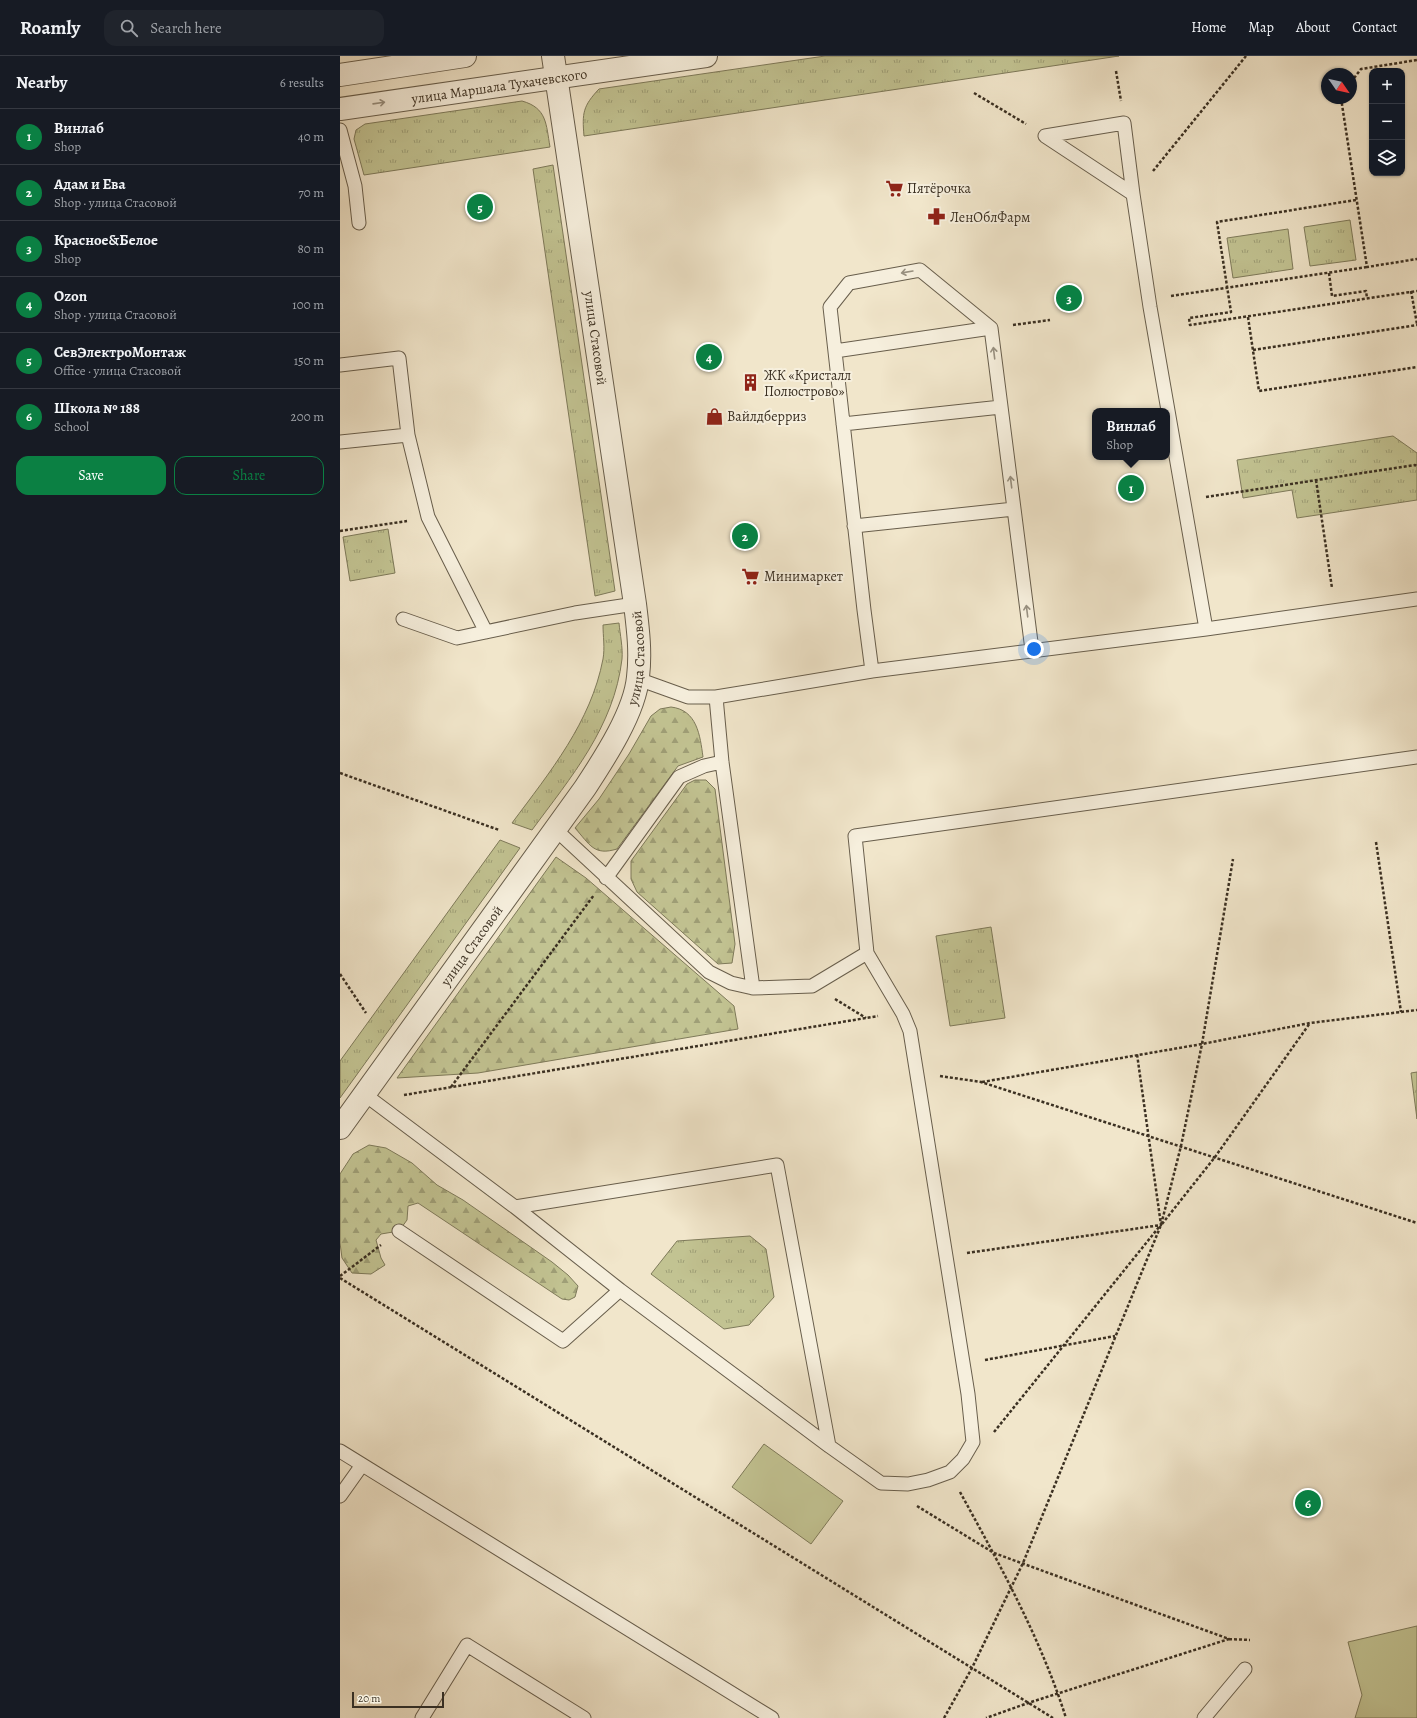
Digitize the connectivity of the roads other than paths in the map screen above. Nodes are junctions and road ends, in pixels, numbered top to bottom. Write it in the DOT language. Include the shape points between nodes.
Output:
graph roads {
  1 [pos="465,56"];
  2 [pos="554,56"];
  3 [pos="706,56"];
  4 [pos="340,75"];
  5 [pos="557,78"];
  6 [pos="340,109"];
  7 [pos="340,130"];
  8 [pos="1133,194"];
  9 [pos="359,223"];
  10 [pos="991,328"];
  11 [pos="835,351"];
  12 [pos="340,365"];
  13 [pos="1001,407"];
  14 [pos="1168,408"];
  15 [pos="1170,421"];
  16 [pos="843,424"];
  17 [pos="408,434"];
  18 [pos="340,442"];
  19 [pos="1014,509"];
  20 [pos="854,526"];
  21 [pos="1417,600"];
  22 [pos="635,604"];
  23 [pos="403,619"];
  24 [pos="1206,629"];
  25 [pos="486,632"];
  26 [pos="1032,650"];
  27 [pos="872,671"];
  28 [pos="638,679"];
  29 [pos="716,697"];
  30 [pos="1417,757"];
  31 [pos="722,762"];
  32 [pos="555,829"];
  33 [pos="606,878"];
  34 [pos="867,953"];
  35 [pos="753,988"];
  36 [pos="364,1094"];
  37 [pos="340,1128"];
  38 [pos="515,1207"];
  39 [pos="399,1231"];
  40 [pos="620,1290"];
  41 [pos="829,1446"];
  42 [pos="340,1451"];
  43 [pos="362,1465"];
  44 [pos="340,1496"];
  45 [pos="1245,1669"];
  46 [pos="753,1713"];
  47 [pos="422,1718"];
  48 [pos="584,1718"];
  49 [pos="772,1718"];
  50 [pos="1204,1718"];
  1 -- 4 [label="street"];
  2 -- 5 [label="street, улица Стасовой"];
  3 -- 5 [label="street, улица Маршала Тухачевского"];
  6 -- 5 [label="street, улица Маршала Тухачевского, one-way"];
  5 -- 22 [label="street, улица Стасовой"];
  7 -- 9 [label="lane" via="355,186"];
  8 -- 8 [label="lane" via="1045,136 1124,122"];
  8 -- 14 [label="lane"];
  10 -- 11 [label="lane"];
  10 -- 11 [label="lane, one-way" via="920,270 849,282 830,307"];
  13 -- 10 [label="lane, one-way"];
  11 -- 16 [label="lane"];
  12 -- 17 [label="lane" via="399,358"];
  13 -- 16 [label="lane"];
  19 -- 13 [label="lane, one-way"];
  15 -- 24 [label="lane"];
  16 -- 20 [label="lane"];
  17 -- 18 [label="lane"];
  17 -- 25 [label="lane" via="428,517"];
  19 -- 20 [label="lane"];
  26 -- 19 [label="lane, one-way"];
  20 -- 27 [label="lane"];
  21 -- 24 [label="lane"];
  22 -- 25 [label="lane" via="575,613"];
  22 -- 28 [label="street, улица Стасовой" via="640,642"];
  23 -- 25 [label="lane" via="457,638"];
  24 -- 26 [label="lane"];
  26 -- 27 [label="lane"];
  27 -- 29 [label="lane"];
  28 -- 29 [label="lane" via="688,697"];
  28 -- 32 [label="street, улица Стасовой" via="629,708 611,747"];
  29 -- 31 [label="lane"];
  30 -- 34 [label="lane" via="855,836"];
  31 -- 33 [label="lane" via="704,766 679,777"];
  31 -- 35 [label="lane"];
  32 -- 33 [label="lane"];
  32 -- 36 [label="street, улица Стасовой"];
  33 -- 35 [label="lane" via="709,972 731,983"];
  34 -- 35 [label="lane" via="812,986"];
  34 -- 41 [label="lane" via="903,1014 910,1031 973,1442 950,1472 908,1484 882,1483"];
  36 -- 37 [label="street, улица Стасовой"];
  36 -- 38 [label="lane"];
  38 -- 40 [label="lane"];
  38 -- 41 [label="lane" via="777,1165"];
  39 -- 40 [label="lane" via="563,1341"];
  40 -- 41 [label="lane"];
  42 -- 43 [label="lane"];
  43 -- 44 [label="lane"];
  43 -- 46 [label="lane"];
  45 -- 50 [label="lane"];
  46 -- 49 [label="lane"];
  47 -- 48 [label="lane" via="467,1645"];
}
